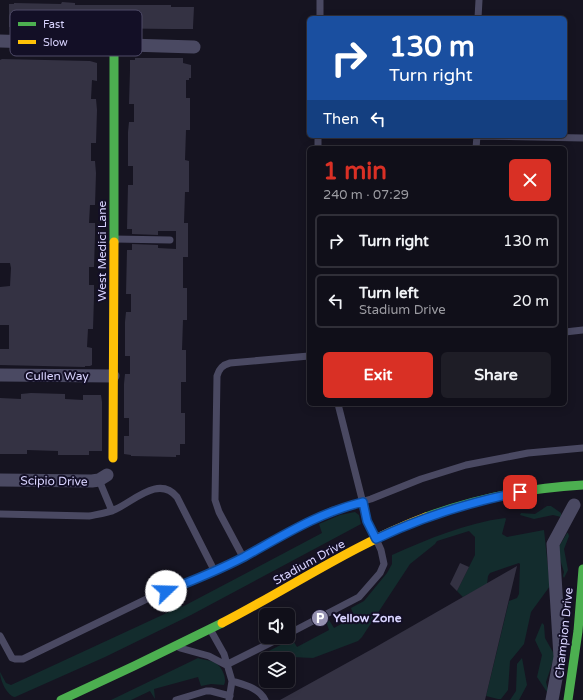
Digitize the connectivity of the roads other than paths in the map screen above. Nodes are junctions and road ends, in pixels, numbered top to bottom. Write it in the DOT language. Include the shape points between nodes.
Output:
graph roads {
  1 [pos="320,0"];
  2 [pos="479,0"];
  3 [pos="320,16"];
  4 [pos="478,16"];
  5 [pos="0,41"];
  6 [pos="10,41"];
  7 [pos="142,46"];
  8 [pos="194,47"];
  9 [pos="114,56"];
  10 [pos="567,138"];
  11 [pos="583,138"];
  12 [pos="114,239"];
  13 [pos="170,240"];
  14 [pos="583,330"];
  15 [pos="567,332"];
  16 [pos="307,356"];
  17 [pos="0,376"];
  18 [pos="113,376"];
  19 [pos="339,406"];
  20 [pos="583,448"];
  21 [pos="113,458"];
  22 [pos="103,478"];
  23 [pos="0,480"];
  24 [pos="583,485"];
  25 [pos="363,502"];
  26 [pos="574,505"];
  27 [pos="112,511"];
  28 [pos="0,514"];
  29 [pos="376,539"];
  30 [pos="243,557"];
  31 [pos="583,570"];
  32 [pos="215,572"];
  33 [pos="210,629"];
  34 [pos="295,630"];
  35 [pos="0,636"];
  36 [pos="268,644"];
  37 [pos="174,646"];
  38 [pos="226,665"];
  39 [pos="232,681"];
  40 [pos="229,698"];
  41 [pos="61,700"];
  42 [pos="176,700"];
  43 [pos="265,700"];
  44 [pos="552,700"];
  45 [pos="568,700"];
  1 -- 3 [label="lane"];
  2 -- 4 [label="lane"];
  5 -- 6 [label="street"];
  7 -- 8 [label="street"];
  9 -- 12 [label="street, West Medici Lane"];
  10 -- 11 [label="lane"];
  12 -- 13 [label="lane"];
  12 -- 18 [label="street, West Medici Lane"];
  14 -- 15 [label="lane"];
  16 -- 30 [label="lane" via="230,363 218,371 215,500"];
  17 -- 18 [label="street, Cullen Way"];
  18 -- 21 [label="street, West Medici Lane"];
  19 -- 25 [label="lane"];
  20 -- 25 [label="lane" via="528,452 466,466"];
  22 -- 23 [label="street, Scipio Drive" via="85,481"];
  22 -- 27 [label="lane"];
  24 -- 29 [label="street, Stadium Drive" via="531,490 468,504 427,517"];
  25 -- 29 [label="lane" via="367,521"];
  25 -- 30 [label="lane" via="323,514"];
  26 -- 44 [label="street" via="553,544 560,657"];
  27 -- 28 [label="lane" via="89,516"];
  27 -- 32 [label="lane" via="150,490 171,491 177,497"];
  29 -- 33 [label="street, Stadium Drive"];
  29 -- 34 [label="lane" via="384,557 384,564 380,573 363,593"];
  30 -- 32 [label="lane"];
  31 -- 45 [label="street, Champion Drive" via="578,631"];
  32 -- 35 [label="lane" via="155,595 23,659 12,658"];
  33 -- 37 [label="street, Stadium Drive"];
  33 -- 38 [label="lane" via="221,648"];
  36 -- 38 [label="lane"];
  37 -- 38 [label="lane" via="209,656"];
  37 -- 41 [label="street, Stadium Drive"];
  38 -- 39 [label="lane"];
  39 -- 40 [label="lane"];
  39 -- 43 [label="lane" via="257,690"];
  40 -- 42 [label="lane" via="206,691"];
}
